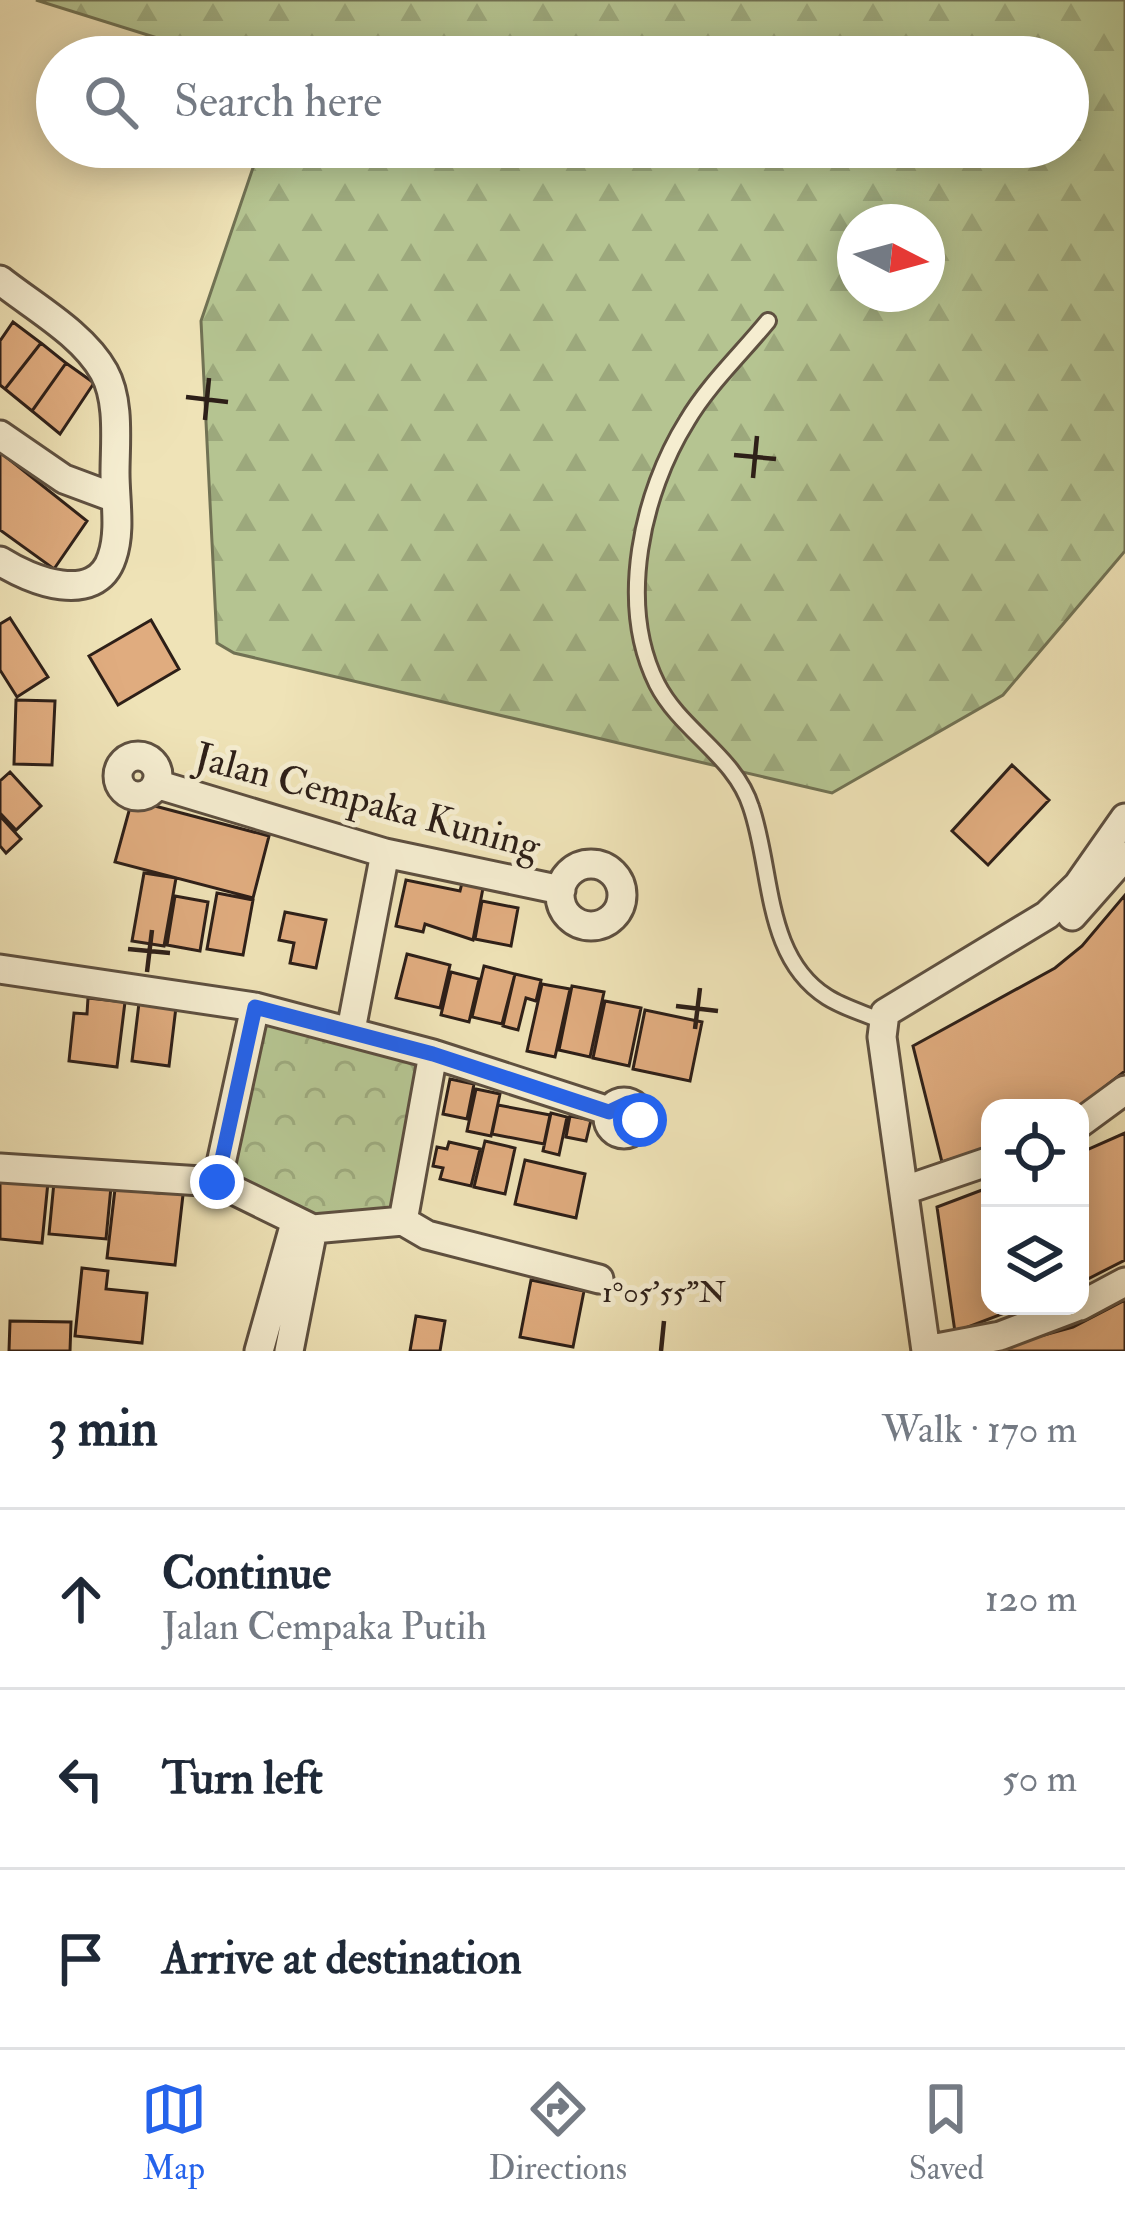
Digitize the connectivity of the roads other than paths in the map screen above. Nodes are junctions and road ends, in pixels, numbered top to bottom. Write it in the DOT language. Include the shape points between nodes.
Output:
graph roads {
  1 [pos="0,280"];
  2 [pos="768,321"];
  3 [pos="0,435"];
  4 [pos="116,498"];
  5 [pos="0,561"];
  6 [pos="156,784"];
  7 [pos="1125,818"];
  8 [pos="385,854"];
  9 [pos="1125,856"];
  10 [pos="560,890"];
  11 [pos="0,968"];
  12 [pos="255,1007"];
  13 [pos="351,1030"];
  14 [pos="888,1034"];
  15 [pos="433,1054"];
  16 [pos="1125,1090"];
  17 [pos="609,1112"];
  18 [pos="1089,1116"];
  19 [pos="981,1164"];
  20 [pos="0,1168"];
  21 [pos="217,1182"];
  22 [pos="905,1190"];
  23 [pos="403,1221"];
  24 [pos="304,1226"];
  25 [pos="599,1279"];
  26 [pos="1125,1282"];
  27 [pos="1089,1301"];
  28 [pos="1056,1315"];
  29 [pos="926,1350"];
  30 [pos="259,1351"];
  31 [pos="290,1351"];
  1 -- 4 [label="street" via="102,368 112,387"];
  2 -- 14 [label="lane" via="686,421 641,529 639,625 656,682 675,712 740,781 792,966"];
  3 -- 4 [label="street" via="64,479"];
  4 -- 5 [label="street" via="114,552 102,575 56,585"];
  6 -- 8 [label="street, Jalan Cempaka Kuning"];
  7 -- 14 [label="street" via="1047,915 891,1005"];
  8 -- 10 [label="street, Jalan Cempaka Kuning"];
  8 -- 13 [label="street"];
  9 -- 14 [label="street" via="1059,929"];
  11 -- 12 [label="street"];
  12 -- 13 [label="street"];
  12 -- 21 [label="street"];
  13 -- 15 [label="street"];
  14 -- 22 [label="street"];
  15 -- 17 [label="street"];
  15 -- 23 [label="street"];
  16 -- 18 [label="street"];
  19 -- 22 [label="street"];
  20 -- 21 [label="street"];
  21 -- 24 [label="street"];
  22 -- 29 [label="street"];
  23 -- 24 [label="street"];
  23 -- 25 [label="street" via="428,1235"];
  24 -- 30 [label="street"];
  24 -- 31 [label="street"];
  26 -- 27 [label="street"];
  28 -- 29 [label="street"];
}
